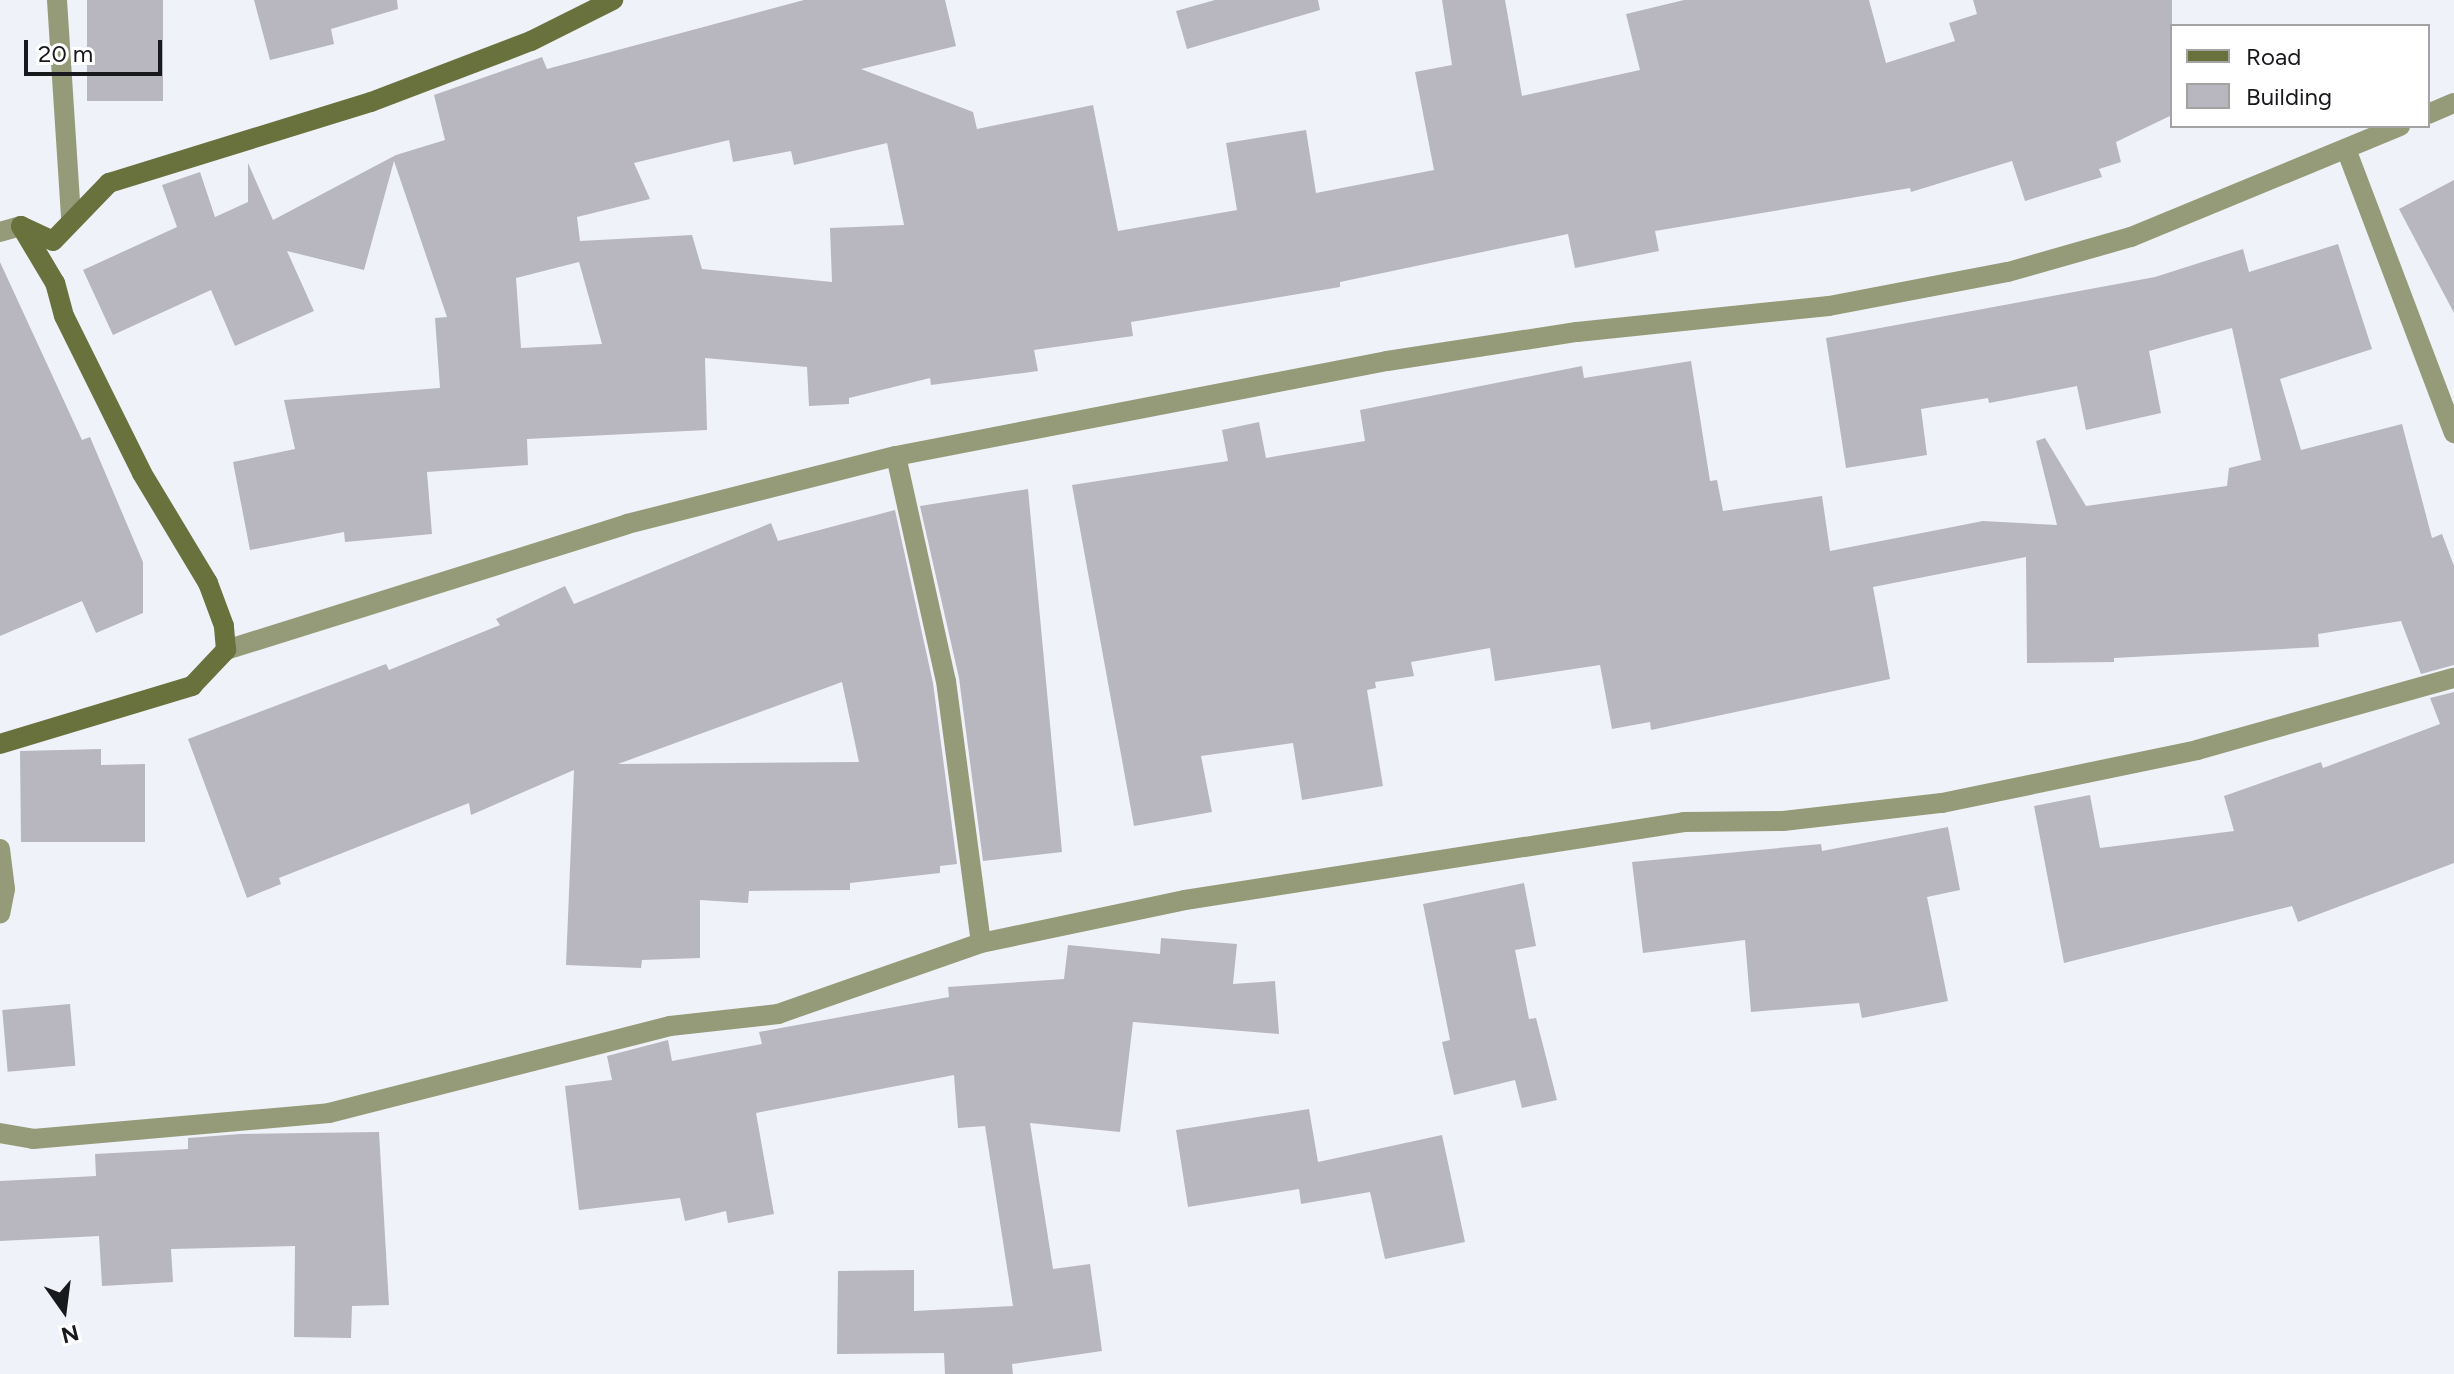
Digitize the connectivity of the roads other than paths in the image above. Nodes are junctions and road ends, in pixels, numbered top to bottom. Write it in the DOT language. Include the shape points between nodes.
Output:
graph roads {
  1 [pos="57,0"];
  2 [pos="613,0"];
  3 [pos="2454,103"];
  4 [pos="2430,113"];
  5 [pos="2395,128"];
  6 [pos="2346,149"];
  7 [pos="71,219"];
  8 [pos="21,226"];
  9 [pos="0,232"];
  10 [pos="2454,433"];
  11 [pos="896,456"];
  12 [pos="226,650"];
  13 [pos="2454,678"];
  14 [pos="0,744"];
  15 [pos="0,849"];
  16 [pos="0,914"];
  17 [pos="981,943"];
  18 [pos="0,1133"];
  1 -- 7 [label="street"];
  2 -- 7 [label="street" via="531,41 371,102 109,183"];
  3 -- 4 [label="street"];
  5 -- 6 [label="street"];
  6 -- 10 [label="street"];
  6 -- 11 [label="street" via="2131,237 2008,272 1829,306 1577,332 1387,361"];
  7 -- 8 [label="street" via="53,241"];
  8 -- 9 [label="street"];
  8 -- 12 [label="street" via="55,283 64,316 142,473 208,583 224,626"];
  11 -- 12 [label="street" via="627,524"];
  11 -- 17 [label="street" via="946,681"];
  12 -- 14 [label="street" via="192,686"];
  13 -- 17 [label="street" via="2197,750 1942,803 1783,821 1684,822 1185,900"];
  15 -- 16 [label="street" via="5,889"];
  17 -- 18 [label="street" via="778,1014 670,1026 329,1113 33,1139"];
}
